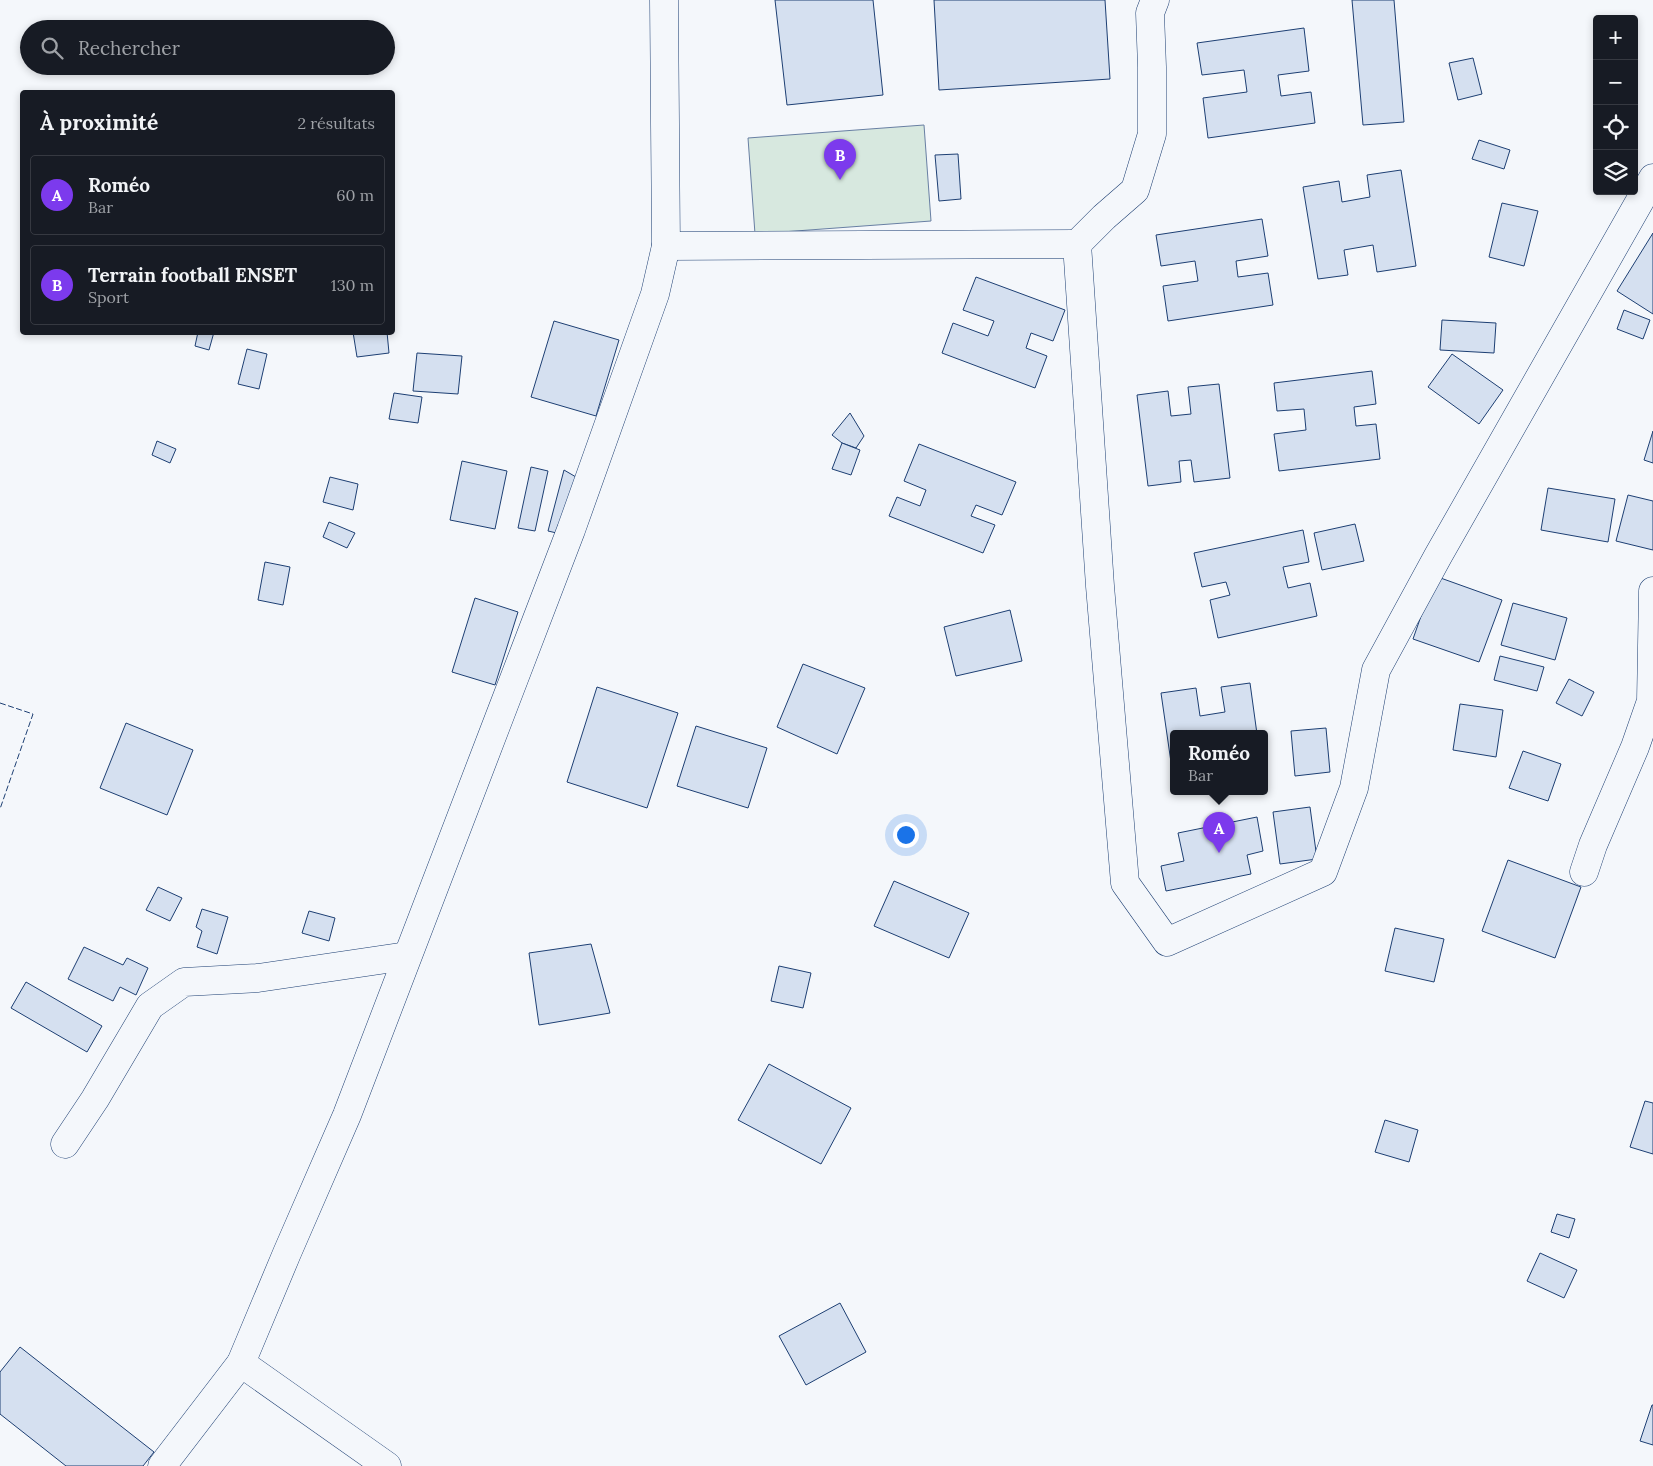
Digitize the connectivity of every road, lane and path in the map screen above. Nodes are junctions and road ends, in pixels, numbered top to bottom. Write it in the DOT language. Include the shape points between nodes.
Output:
graph roads {
  1 [pos="664,0"];
  2 [pos="1155,0"];
  3 [pos="1653,178"];
  4 [pos="1077,244"];
  5 [pos="666,246"];
  6 [pos="1653,591"];
  7 [pos="1584,872"];
  8 [pos="407,956"];
  9 [pos="65,1144"];
  10 [pos="241,1363"];
  11 [pos="162,1466"];
  12 [pos="387,1466"];
  1 -- 5 [label="street"];
  2 -- 4 [label="street" via="1150,13 1152,134 1135,190"];
  3 -- 4 [label="street" via="1376,670 1354,788 1323,872 1167,942 1125,883 1100,586"];
  4 -- 5 [label="street"];
  5 -- 8 [label="street" via="655,294 571,530"];
  6 -- 7 [label="street" via="1652,701"];
  8 -- 9 [label="street" via="258,978 184,982 150,1006"];
  8 -- 10 [label="street" via="347,1115"];
  10 -- 11 [label="street"];
  10 -- 12 [label="street"];
}
